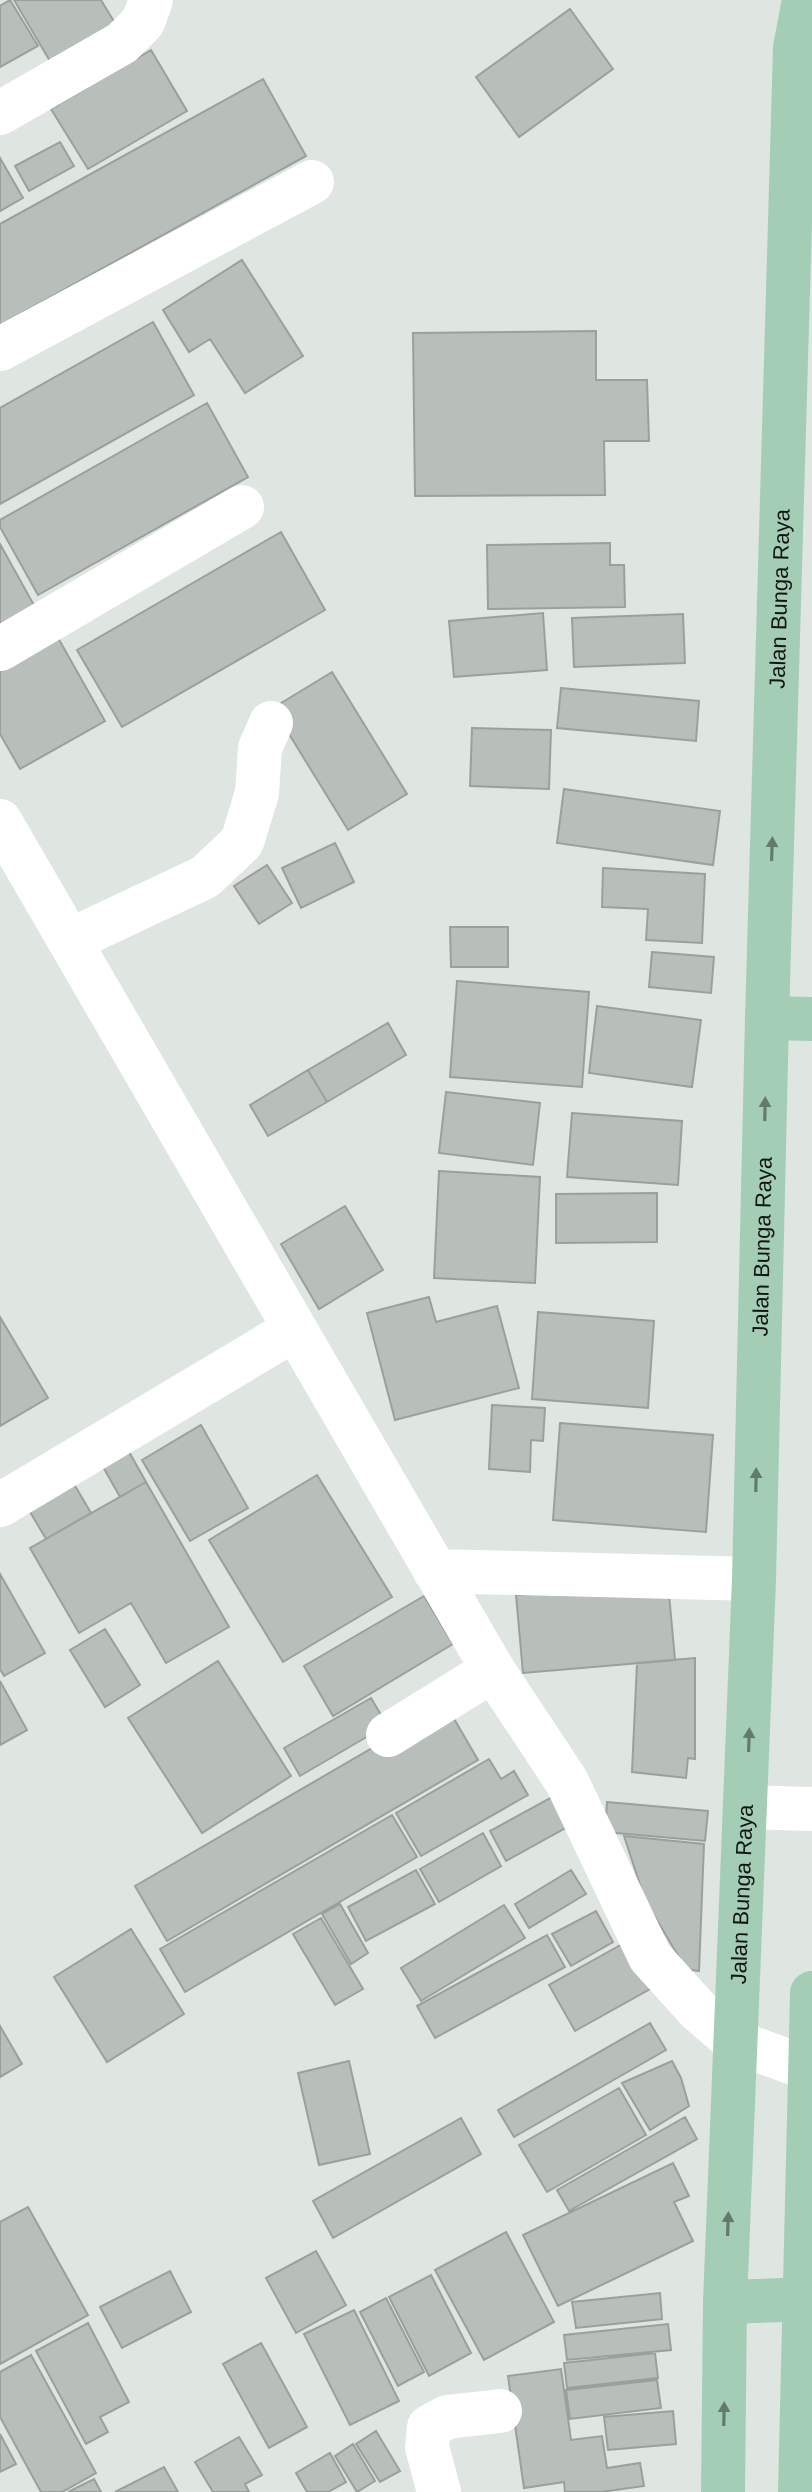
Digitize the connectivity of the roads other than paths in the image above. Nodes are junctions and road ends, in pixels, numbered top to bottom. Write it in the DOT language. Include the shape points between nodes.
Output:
graph roads {
  1 [pos="151,0"];
  2 [pos="804,0"];
  3 [pos="0,113"];
  4 [pos="312,182"];
  5 [pos="0,349"];
  6 [pos="242,507"];
  7 [pos="0,649"];
  8 [pos="271,723"];
  9 [pos="0,821"];
  10 [pos="13,868"];
  11 [pos="71,940"];
  12 [pos="767,1018"];
  13 [pos="812,1019"];
  14 [pos="295,1329"];
  15 [pos="0,1505"];
  16 [pos="435,1571"];
  17 [pos="754,1579"];
  18 [pos="493,1670"];
  19 [pos="388,1735"];
  20 [pos="746,1807"];
  21 [pos="812,1809"];
  22 [pos="812,1993"];
  23 [pos="735,2042"];
  24 [pos="810,2069"];
  25 [pos="808,2299"];
  26 [pos="725,2302"];
  27 [pos="500,2411"];
  28 [pos="439,2492"];
  29 [pos="723,2492"];
  30 [pos="800,2492"];
  1 -- 3 [label="street" via="143,22 122,43"];
  12 -- 2 [label="main road, Jalan Bunga Raya, one-way" via="795,48"];
  4 -- 5 [label="street"];
  6 -- 7 [label="street"];
  8 -- 11 [label="street" via="260,748 257,793 242,842 205,877"];
  9 -- 10 [label="street"];
  10 -- 11 [label="street"];
  11 -- 14 [label="street"];
  12 -- 13 [label="main road"];
  17 -- 12 [label="main road, Jalan Bunga Raya, one-way"];
  14 -- 15 [label="street"];
  14 -- 16 [label="street"];
  16 -- 17 [label="street"];
  16 -- 18 [label="street"];
  20 -- 17 [label="main road, Jalan Bunga Raya, one-way"];
  18 -- 19 [label="street"];
  18 -- 23 [label="street" via="567,1782 650,1957"];
  20 -- 21 [label="street"];
  20 -- 23 [label="main road, Jalan Bunga Raya"];
  22 -- 24 [label="main road"];
  23 -- 24 [label="street"];
  26 -- 23 [label="main road, Jalan Bunga Raya, one-way"];
  24 -- 25 [label="main road"];
  25 -- 26 [label="main road"];
  25 -- 30 [label="main road"];
  29 -- 26 [label="main road, Jalan Bunga Raya, one-way"];
  27 -- 28 [label="street" via="447,2417 429,2427 427,2447"];
}
